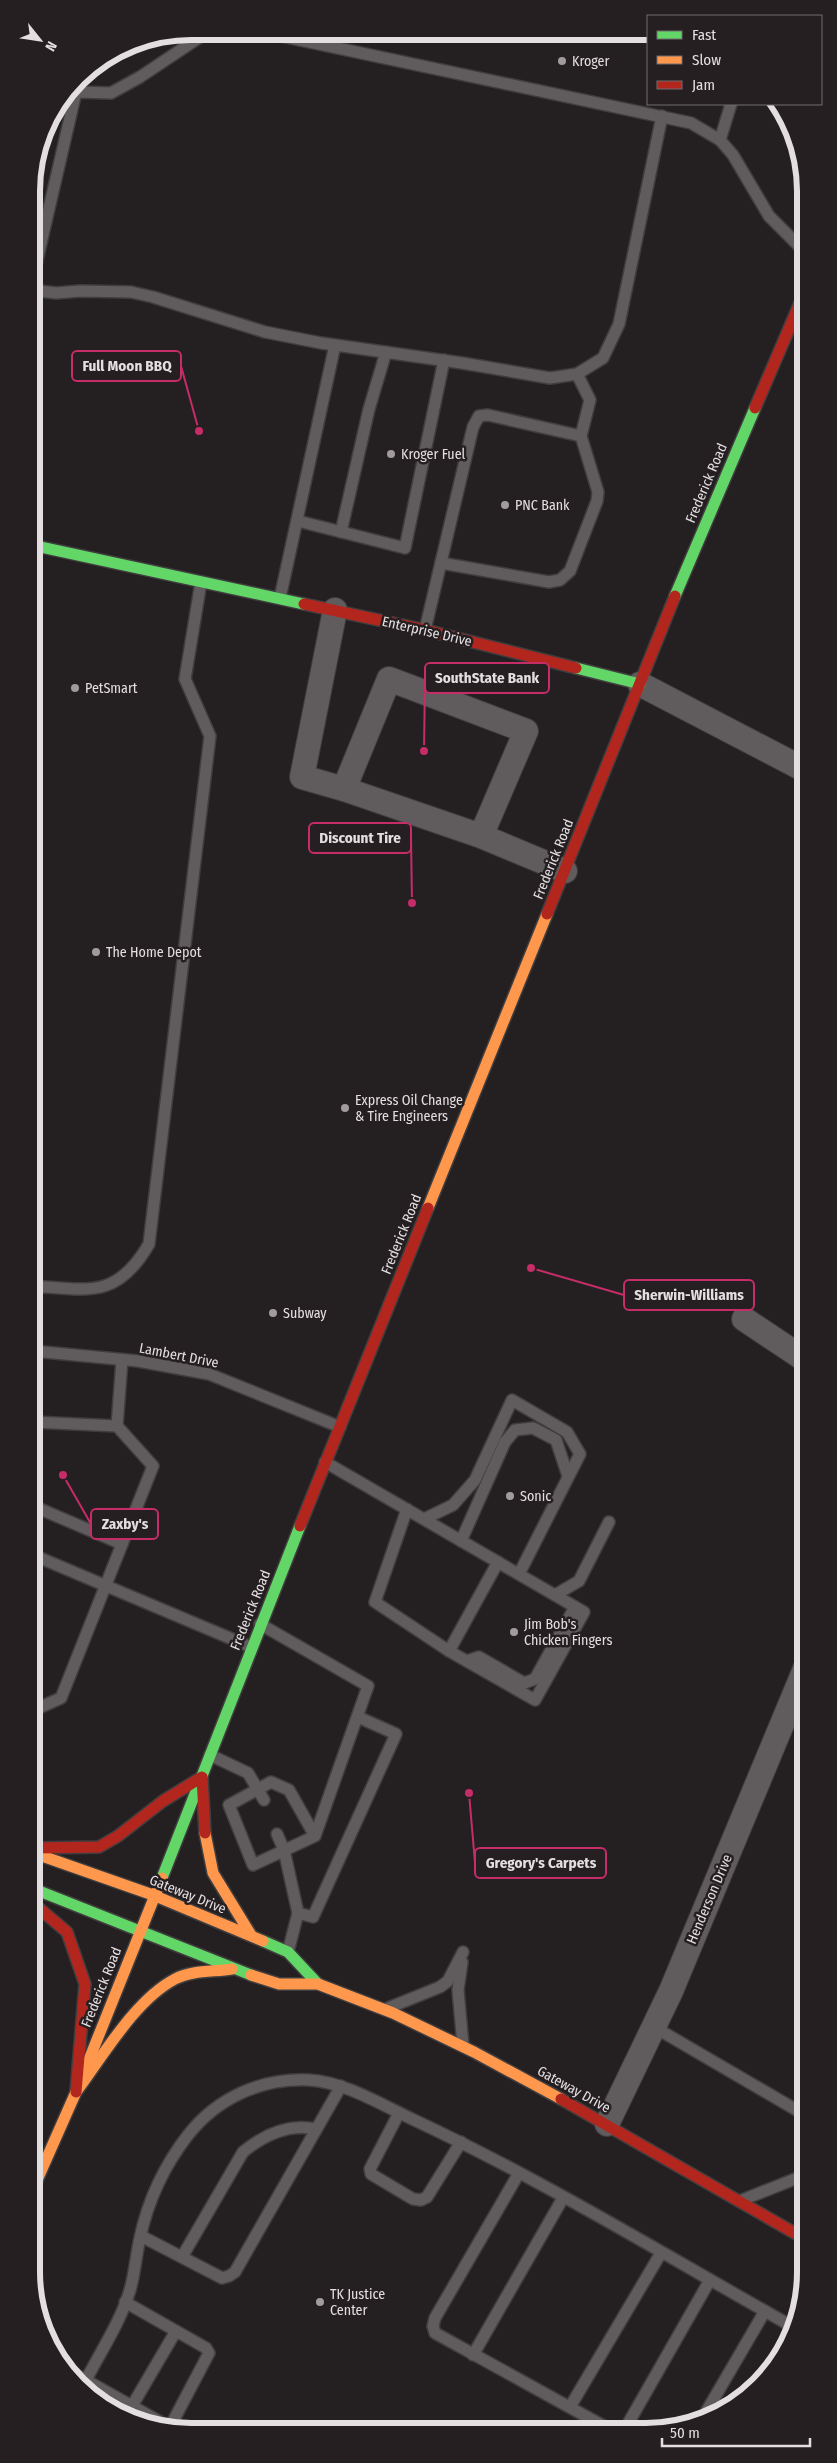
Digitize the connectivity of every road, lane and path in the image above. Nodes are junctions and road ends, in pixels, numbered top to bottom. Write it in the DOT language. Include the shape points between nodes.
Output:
graph roads {
  1 [pos="196,40"];
  2 [pos="300,40"];
  3 [pos="79,90"];
  4 [pos="73,98"];
  5 [pos="731,105"];
  6 [pos="662,116"];
  7 [pos="720,140"];
  8 [pos="797,244"];
  9 [pos="40,246"];
  10 [pos="40,291"];
  11 [pos="797,310"];
  12 [pos="335,345"];
  13 [pos="386,352"];
  14 [pos="444,360"];
  15 [pos="577,374"];
  16 [pos="581,436"];
  17 [pos="298,521"];
  18 [pos="341,532"];
  19 [pos="40,547"];
  20 [pos="441,563"];
  21 [pos="201,581"];
  22 [pos="280,598"];
  23 [pos="335,610"];
  24 [pos="425,630"];
  25 [pos="640,684"];
  26 [pos="797,766"];
  27 [pos="344,789"];
  28 [pos="480,836"];
  29 [pos="565,871"];
  30 [pos="40,1286"];
  31 [pos="744,1320"];
  32 [pos="40,1352"];
  33 [pos="797,1354"];
  34 [pos="122,1360"];
  35 [pos="40,1422"];
  36 [pos="117,1426"];
  37 [pos="340,1427"];
  38 [pos="326,1462"];
  39 [pos="568,1476"];
  40 [pos="40,1509"];
  41 [pos="407,1509"];
  42 [pos="424,1519"];
  43 [pos="609,1522"];
  44 [pos="461,1541"];
  45 [pos="122,1544"];
  46 [pos="40,1558"];
  47 [pos="498,1562"];
  48 [pos="519,1574"];
  49 [pos="106,1586"];
  50 [pos="555,1595"];
  51 [pos="580,1609"];
  52 [pos="260,1624"];
  53 [pos="251,1647"];
  54 [pos="449,1651"];
  55 [pos="467,1661"];
  56 [pos="797,1688"];
  57 [pos="40,1707"];
  58 [pos="358,1717"];
  59 [pos="210,1755"];
  60 [pos="202,1777"];
  61 [pos="258,1789"];
  62 [pos="264,1800"];
  63 [pos="277,1834"];
  64 [pos="315,1836"];
  65 [pos="40,1848"];
  66 [pos="284,1850"];
  67 [pos="40,1855"];
  68 [pos="40,1892"];
  69 [pos="153,1895"];
  70 [pos="40,1909"];
  71 [pos="298,1913"];
  72 [pos="140,1930"];
  73 [pos="251,1936"];
  74 [pos="288,1952"];
  75 [pos="234,1969"];
  76 [pos="318,1984"];
  77 [pos="384,2010"];
  78 [pos="654,2027"];
  79 [pos="463,2047"];
  80 [pos="341,2086"];
  81 [pos="76,2092"];
  82 [pos="797,2109"];
  83 [pos="399,2113"];
  84 [pos="607,2124"];
  85 [pos="316,2129"];
  86 [pos="461,2142"];
  87 [pos="40,2173"];
  88 [pos="519,2173"];
  89 [pos="797,2178"];
  90 [pos="563,2198"];
  91 [pos="740,2201"];
  92 [pos="797,2234"];
  93 [pos="140,2236"];
  94 [pos="661,2253"];
  95 [pos="182,2257"];
  96 [pos="710,2280"];
  97 [pos="125,2302"];
  98 [pos="765,2311"];
  99 [pos="787,2324"];
  100 [pos="176,2331"];
  101 [pos="473,2354"];
  102 [pos="86,2380"];
  103 [pos="132,2406"];
  104 [pos="570,2407"];
  105 [pos="708,2409"];
  106 [pos="152,2417"];
  107 [pos="174,2422"];
  108 [pos="598,2423"];
  109 [pos="627,2423"];
  1 -- 3 [label="lane" via="111,93"];
  2 -- 6 [label="lane"];
  4 -- 9 [label="lane"];
  5 -- 7 [label="lane"];
  6 -- 7 [label="lane" via="691,123"];
  6 -- 15 [label="lane" via="619,324 603,358"];
  7 -- 8 [label="lane" via="733,155 768,216"];
  10 -- 12 [label="lane" via="132,292 264,332"];
  11 -- 25 [label="main road, Frederick Road"];
  12 -- 13 [label="lane"];
  12 -- 17 [label="lane"];
  13 -- 14 [label="lane"];
  13 -- 18 [label="lane" via="369,409"];
  14 -- 15 [label="lane" via="550,378"];
  14 -- 18 [label="lane" via="405,548"];
  15 -- 16 [label="lane" via="590,400"];
  16 -- 20 [label="lane" via="479,416 473,427"];
  16 -- 20 [label="lane" via="598,492 570,571 560,580 549,582"];
  17 -- 18 [label="lane"];
  17 -- 22 [label="lane"];
  19 -- 21 [label="main road, Enterprise Drive"];
  20 -- 24 [label="lane"];
  21 -- 22 [label="main road, Enterprise Drive"];
  21 -- 30 [label="lane" via="185,679 210,736 149,1244 137,1265 119,1280 93,1290"];
  22 -- 23 [label="main road, Enterprise Drive"];
  23 -- 24 [label="main road, Enterprise Drive"];
  23 -- 27 [label="street" via="302,776"];
  24 -- 25 [label="main road, Enterprise Drive"];
  25 -- 26 [label="street, Enterprise Drive"];
  25 -- 29 [label="main road, Frederick Road"];
  27 -- 28 [label="street"];
  27 -- 28 [label="street" via="389,679 526,731"];
  28 -- 29 [label="street"];
  29 -- 37 [label="main road, Frederick Road"];
  31 -- 33 [label="street"];
  32 -- 34 [label="lane, Lambert Drive"];
  34 -- 36 [label="lane"];
  34 -- 37 [label="lane, Lambert Drive" via="209,1374"];
  35 -- 36 [label="lane"];
  36 -- 45 [label="lane" via="153,1466"];
  37 -- 38 [label="main road, Frederick Road"];
  38 -- 41 [label="lane"];
  38 -- 52 [label="main road, Frederick Road"];
  39 -- 42 [label="lane" via="580,1454 567,1432 512,1400 475,1480 453,1505"];
  39 -- 44 [label="lane" via="556,1440 533,1428 515,1430 505,1442"];
  39 -- 48 [label="lane"];
  40 -- 45 [label="lane"];
  41 -- 42 [label="lane"];
  41 -- 54 [label="lane" via="375,1602"];
  42 -- 44 [label="lane"];
  43 -- 50 [label="lane" via="579,1581"];
  44 -- 47 [label="lane"];
  45 -- 49 [label="lane"];
  46 -- 49 [label="lane"];
  47 -- 48 [label="lane"];
  47 -- 54 [label="lane"];
  48 -- 50 [label="lane"];
  49 -- 53 [label="lane"];
  49 -- 57 [label="lane" via="61,1698"];
  50 -- 51 [label="lane"];
  51 -- 55 [label="lane" via="535,1679 524,1683 479,1657"];
  51 -- 55 [label="lane" via="535,1700"];
  52 -- 53 [label="main road, Frederick Road"];
  52 -- 58 [label="lane" via="368,1686"];
  53 -- 59 [label="main road, Frederick Road"];
  54 -- 55 [label="lane"];
  56 -- 78 [label="street, Henderson Drive"];
  58 -- 64 [label="lane"];
  58 -- 71 [label="lane" via="396,1734 313,1917"];
  59 -- 60 [label="main road, Frederick Road"];
  59 -- 61 [label="lane" via="248,1773"];
  60 -- 65 [label="main road" via="99,1847"];
  60 -- 69 [label="main road, Frederick Road"];
  60 -- 73 [label="main road" via="206,1843 213,1873"];
  61 -- 62 [label="lane"];
  61 -- 64 [label="lane" via="271,1782 289,1790"];
  61 -- 66 [label="lane" via="229,1805 252,1865"];
  63 -- 66 [label="lane"];
  64 -- 66 [label="lane"];
  66 -- 71 [label="lane"];
  67 -- 69 [label="main road, Gateway Drive"];
  68 -- 72 [label="main road, Gateway Drive"];
  69 -- 72 [label="main road, Frederick Road"];
  69 -- 73 [label="main road, Gateway Drive"];
  70 -- 81 [label="main road" via="67,1932 85,1984"];
  71 -- 74 [label="lane"];
  72 -- 75 [label="main road, Gateway Drive"];
  72 -- 81 [label="main road, Frederick Road"];
  73 -- 74 [label="main road, Gateway Drive"];
  74 -- 76 [label="main road, Gateway Drive"];
  75 -- 76 [label="main road, Gateway Drive" via="279,1984"];
  75 -- 81 [label="main road" via="175,1979 163,1988 145,2003"];
  76 -- 77 [label="main road, Gateway Drive"];
  77 -- 79 [label="main road, Gateway Drive"];
  77 -- 79 [label="lane" via="440,1987 448,1981 463,1952 458,1990"];
  78 -- 82 [label="lane"];
  78 -- 84 [label="street, Henderson Drive"];
  79 -- 84 [label="main road, Gateway Drive"];
  80 -- 83 [label="lane"];
  80 -- 85 [label="lane"];
  80 -- 93 [label="lane" via="311,2080 273,2080 238,2092 190,2132 170,2160 153,2192"];
  81 -- 87 [label="main road, Frederick Road"];
  83 -- 86 [label="lane"];
  83 -- 86 [label="lane" via="370,2169 371,2174 413,2199 427,2197"];
  84 -- 91 [label="main road, Gateway Drive"];
  85 -- 95 [label="lane" via="301,2126 276,2131 243,2152"];
  85 -- 95 [label="lane" via="235,2272 222,2278"];
  86 -- 88 [label="lane"];
  88 -- 90 [label="lane"];
  88 -- 101 [label="lane" via="434,2318 434,2333"];
  89 -- 91 [label="lane"];
  90 -- 94 [label="lane"];
  90 -- 101 [label="lane"];
  91 -- 92 [label="main road, Gateway Drive"];
  93 -- 95 [label="lane"];
  93 -- 97 [label="lane"];
  94 -- 96 [label="lane"];
  94 -- 104 [label="lane"];
  96 -- 98 [label="lane"];
  96 -- 109 [label="lane"];
  97 -- 100 [label="lane"];
  97 -- 102 [label="lane"];
  98 -- 99 [label="lane"];
  98 -- 105 [label="lane"];
  100 -- 103 [label="lane"];
  100 -- 107 [label="lane" via="206,2348 208,2353"];
  101 -- 104 [label="lane"];
  102 -- 103 [label="lane"];
  103 -- 106 [label="lane"];
  104 -- 108 [label="lane"];
}
